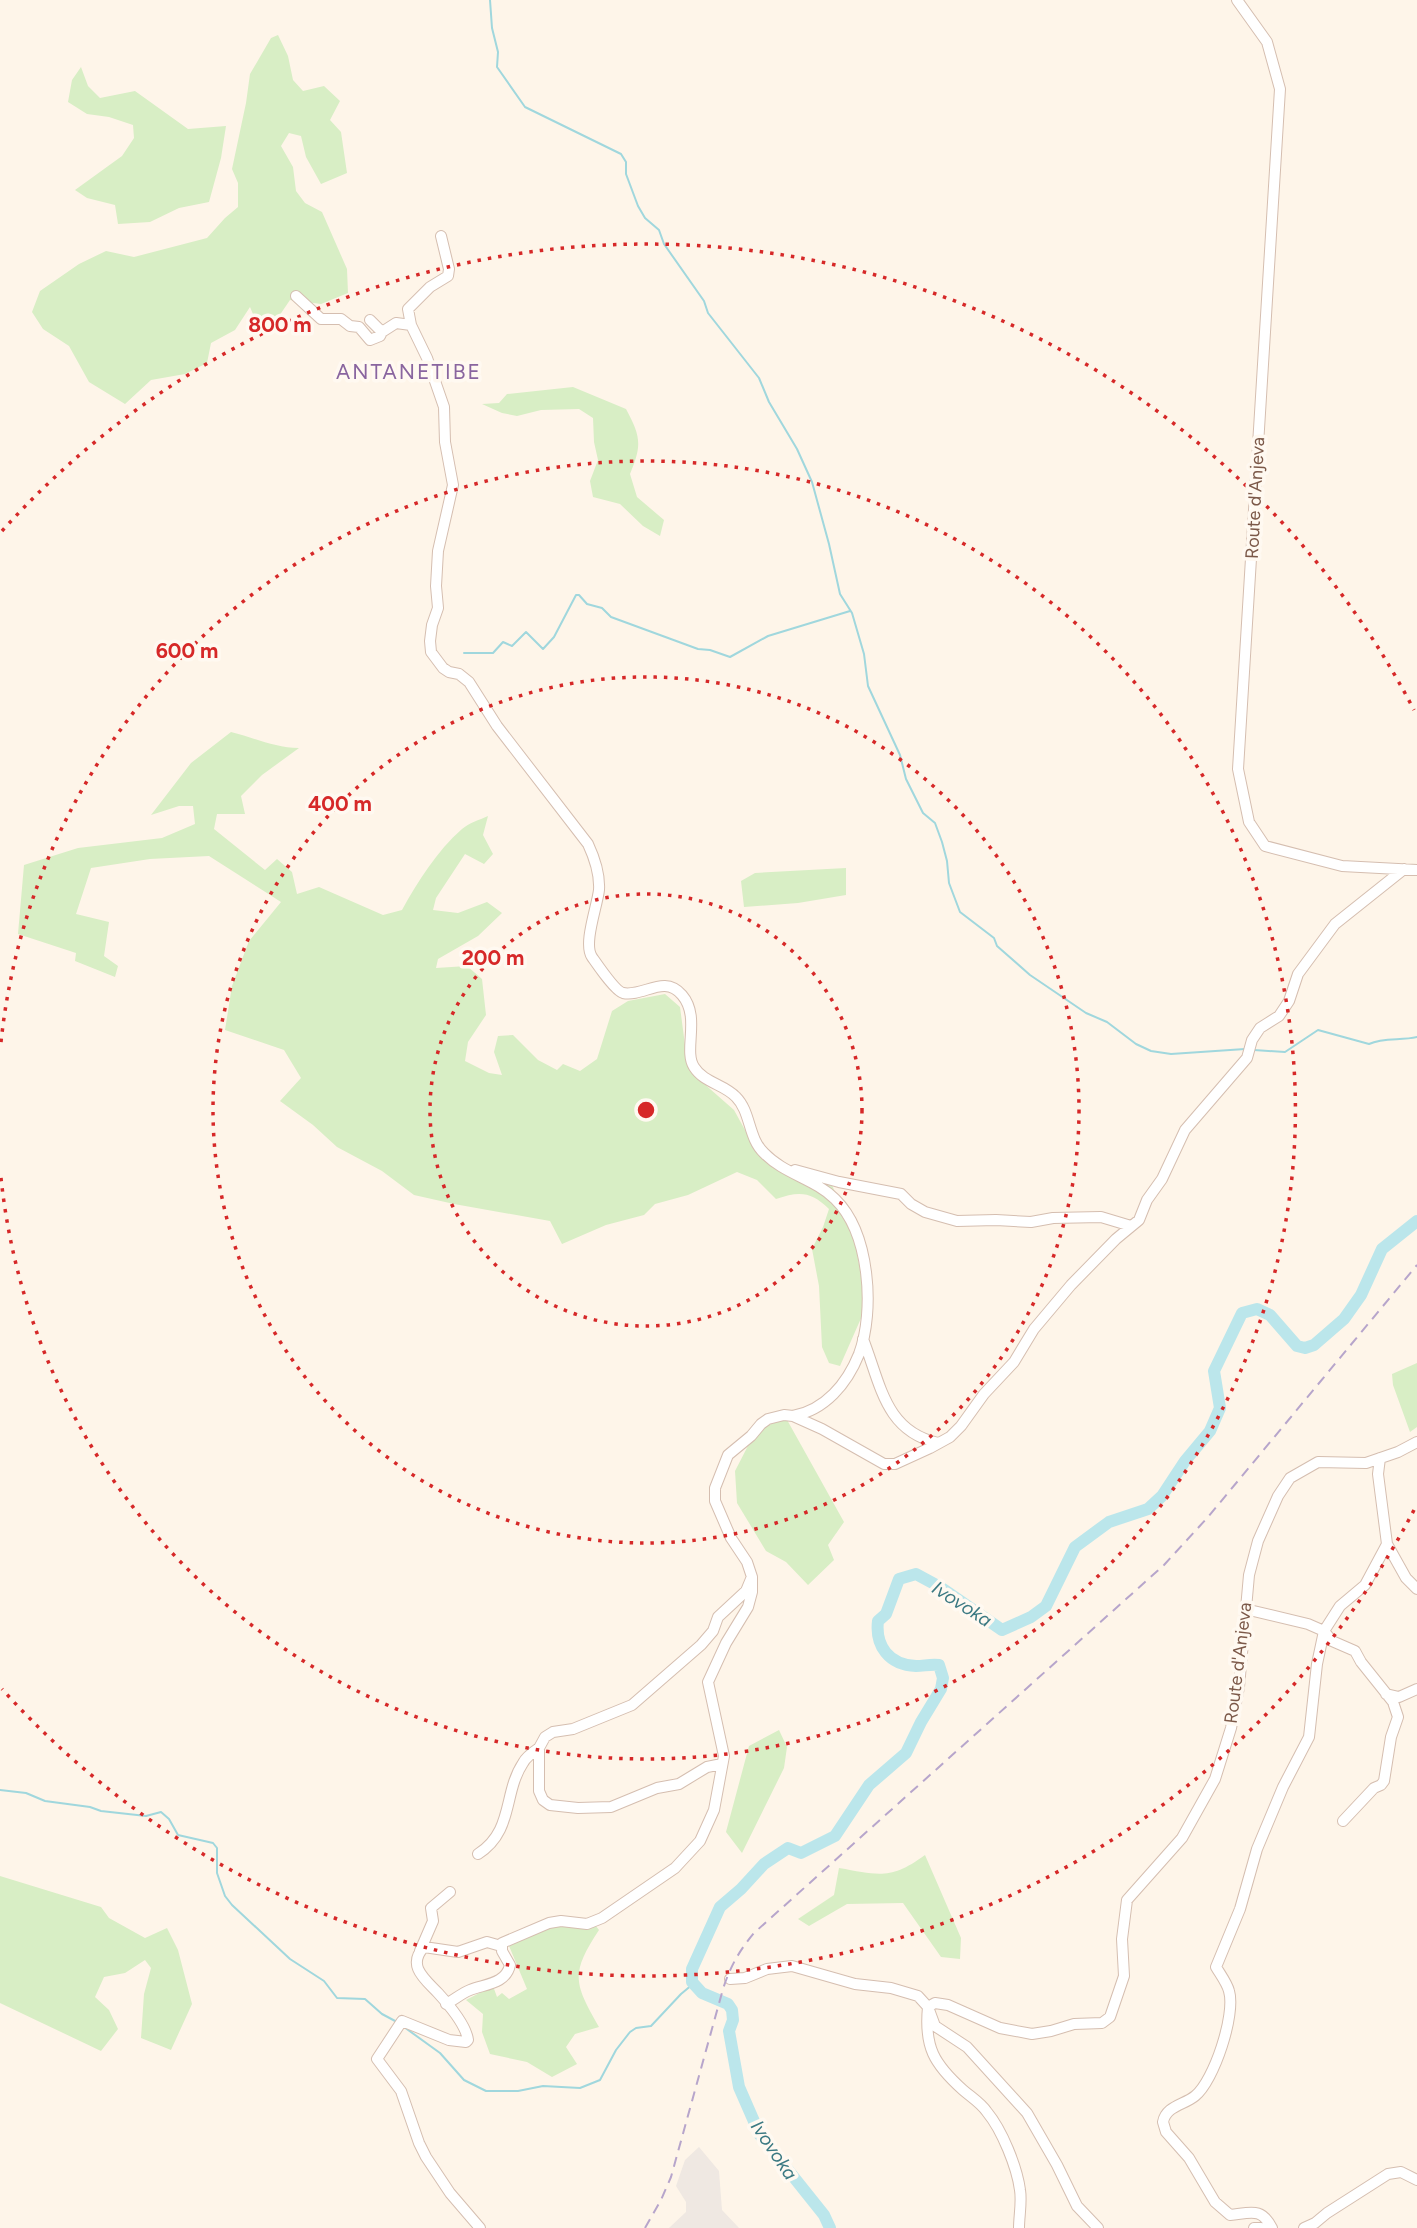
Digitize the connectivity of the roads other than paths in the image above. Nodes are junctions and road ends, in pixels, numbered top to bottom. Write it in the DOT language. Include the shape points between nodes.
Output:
graph roads {
  1 [pos="1237,0"];
  2 [pos="440,236"];
  3 [pos="296,296"];
  4 [pos="370,320"];
  5 [pos="411,324"];
  6 [pos="382,332"];
  7 [pos="1404,869"];
  8 [pos="1417,870"];
  9 [pos="779,1166"];
  10 [pos="1131,1226"];
  11 [pos="863,1339"];
  12 [pos="793,1416"];
  13 [pos="1417,1442"];
  14 [pos="939,1443"];
  15 [pos="1380,1458"];
  16 [pos="1387,1544"];
  17 [pos="752,1577"];
  18 [pos="1417,1589"];
  19 [pos="1245,1609"];
  20 [pos="1324,1631"];
  21 [pos="1417,1689"];
  22 [pos="1386,1693"];
  23 [pos="539,1748"];
  24 [pos="722,1764"];
  25 [pos="1343,1821"];
  26 [pos="478,1854"];
  27 [pos="450,1892"];
  28 [pos="501,1946"];
  29 [pos="420,1951"];
  30 [pos="730,1979"];
  31 [pos="446,2004"];
  32 [pos="928,2007"];
  33 [pos="1417,2180"];
  34 [pos="480,2228"];
  35 [pos="1019,2228"];
  36 [pos="1098,2228"];
  37 [pos="1254,2228"];
  38 [pos="1261,2228"];
  39 [pos="1272,2228"];
  40 [pos="1304,2228"];
  1 -- 7 [label="street, Route d'Anjeva" via="1267,42 1280,89 1238,769 1250,822 1265,846 1342,866"];
  2 -- 5 [label="street" via="448,276 408,309"];
  3 -- 6 [label="street" via="321,319 341,319 359,327 370,340"];
  4 -- 6 [label="street"];
  5 -- 6 [label="street" via="396,323"];
  5 -- 9 [label="street" via="444,407 453,485 438,551 439,608 432,625 431,652 449,673 469,682 496,726 588,844 599,879 590,954 623,993 664,985 685,999 691,1015 694,1068 738,1099 753,1139"];
  7 -- 8 [label="street, Route d'Anjeva"];
  7 -- 10 [label="street" via="1335,923 1298,974 1279,1016 1260,1028 1247,1058 1185,1130 1139,1220"];
  9 -- 10 [label="street" via="901,1194 925,1212 957,1221 1101,1217"];
  9 -- 11 [label="street" via="835,1198 854,1227 867,1283"];
  10 -- 14 [label="street" via="1071,1285 961,1426"];
  11 -- 12 [label="street" via="854,1366 837,1391 810,1413"];
  11 -- 14 [label="street" via="897,1421 920,1439"];
  12 -- 14 [label="street" via="884,1464 902,1461"];
  12 -- 17 [label="street" via="761,1424 729,1455 715,1488 722,1520"];
  13 -- 15 [label="street, Route d'Anjeva"];
  15 -- 16 [label="street"];
  15 -- 19 [label="street, Route d'Anjeva" via="1318,1462 1290,1478 1258,1541"];
  16 -- 18 [label="street"];
  16 -- 20 [label="street" via="1366,1584 1340,1606"];
  17 -- 23 [label="street" via="746,1591 718,1617 701,1645 632,1705 573,1729 552,1732"];
  17 -- 24 [label="street" via="748,1606 708,1682 723,1748"];
  19 -- 20 [label="street"];
  19 -- 32 [label="street, Route d'Anjeva" via="1237,1697 1215,1779 1182,1838 1127,1900 1124,1976 1110,2017 1102,2023 1032,2034 1000,2028 948,2005"];
  20 -- 22 [label="street" via="1332,1641 1355,1651"];
  20 -- 39 [label="street" via="1309,1737 1257,1849 1240,1909 1216,1967 1230,2001 1222,2052 1204,2086 1167,2112 1163,2122 1214,2203 1230,2215 1260,2213"];
  21 -- 22 [label="street" via="1399,1697"];
  22 -- 25 [label="street" via="1398,1717 1384,1782"];
  23 -- 24 [label="street" via="543,1800 578,1808 611,1807"];
  23 -- 26 [label="street" via="524,1761 499,1832"];
  24 -- 28 [label="street" via="714,1810 700,1841 675,1868 602,1918 587,1924 549,1923 509,1938"];
  27 -- 29 [label="street" via="431,1908 433,1921"];
  28 -- 29 [label="street" via="487,1942 458,1952 430,1946"];
  28 -- 31 [label="street" via="510,1965 505,1977"];
  29 -- 31 [label="street" via="419,1974"];
  30 -- 32 [label="street" via="792,1966 855,1984 904,1991 918,1996"];
  31 -- 34 [label="street" via="468,2036 466,2042 399,2026 377,2059 401,2091 426,2157"];
  32 -- 35 [label="street" via="931,2053 946,2075 985,2109 1000,2134 1018,2179"];
  32 -- 36 [label="street" via="935,2026 967,2047 1027,2113 1077,2206"];
  33 -- 40 [label="street" via="1401,2172 1388,2174"];
  37 -- 38 [label="street"];
}
